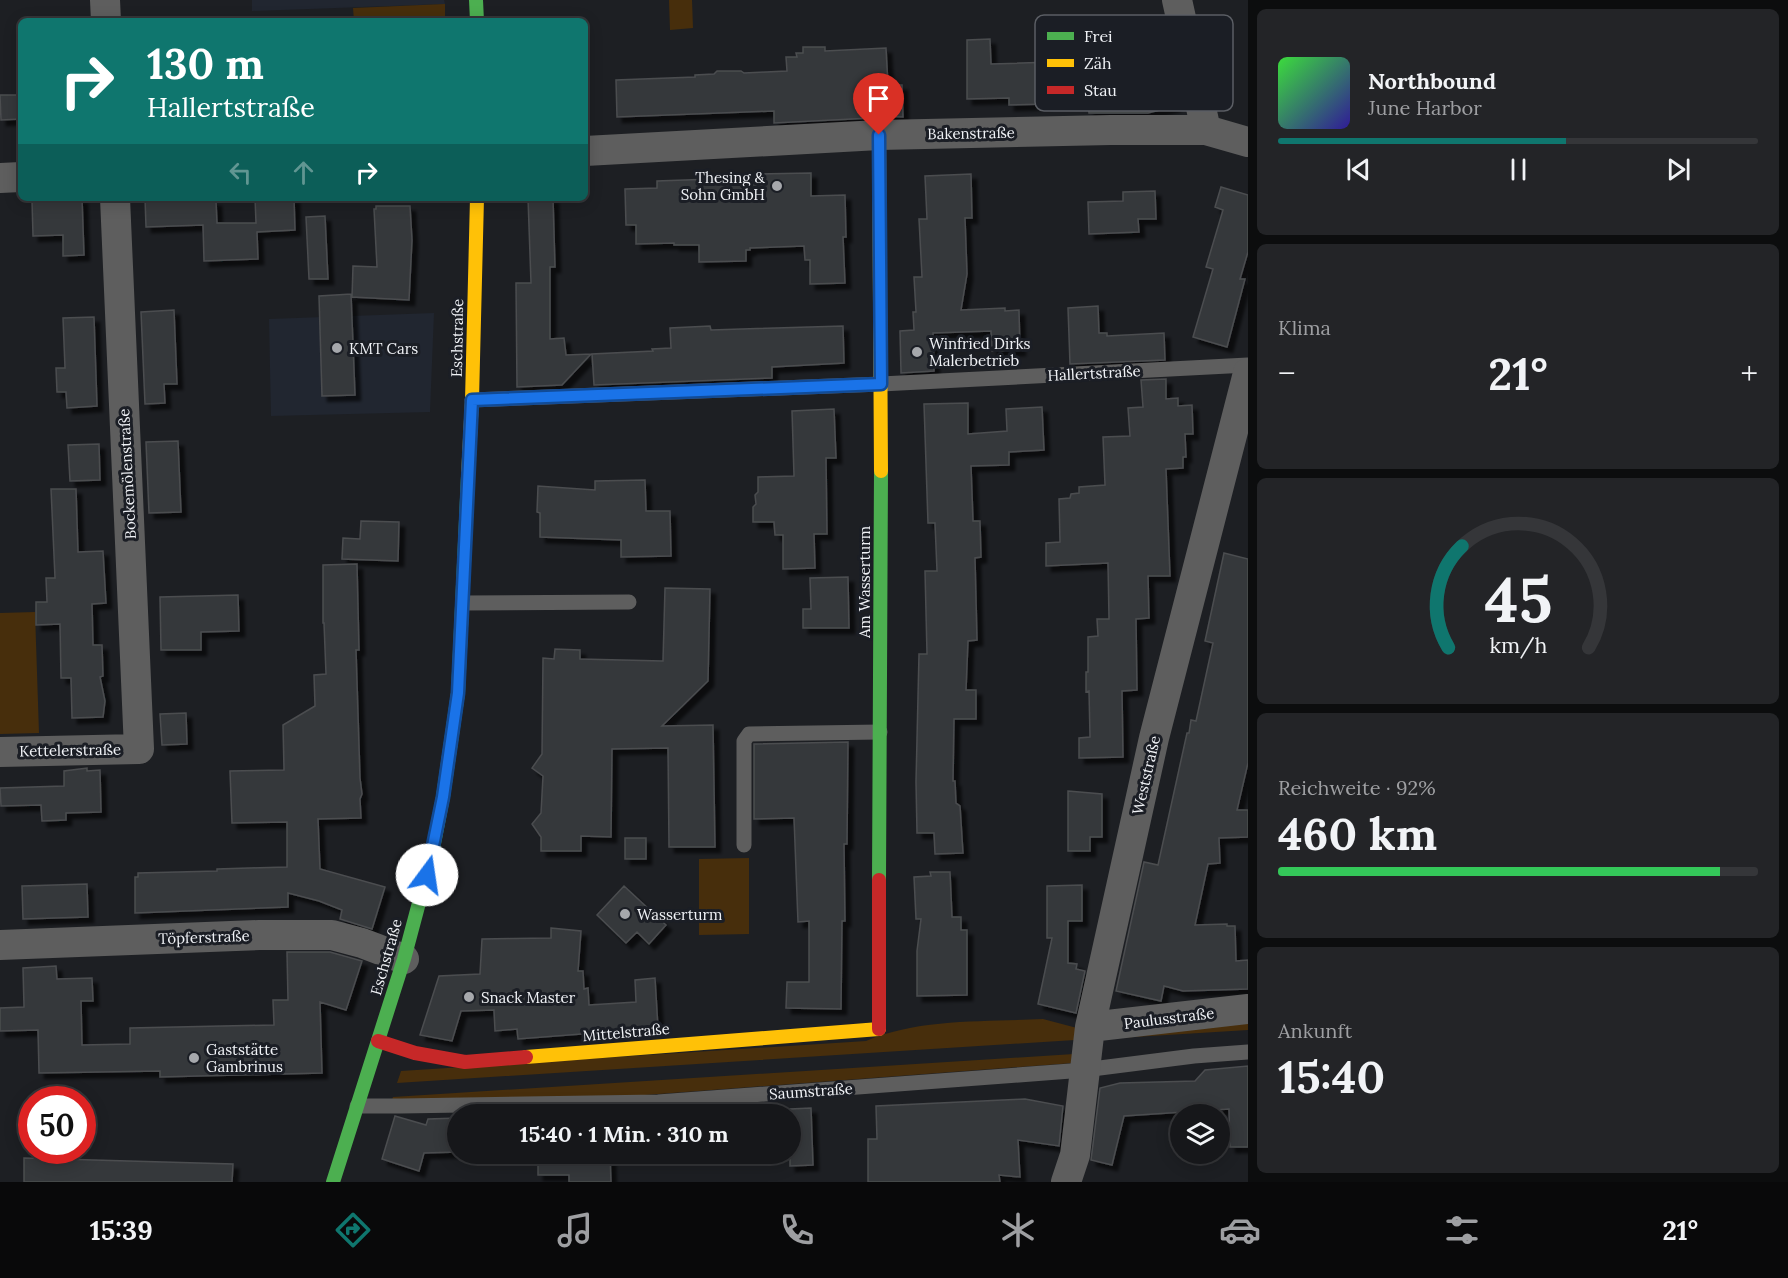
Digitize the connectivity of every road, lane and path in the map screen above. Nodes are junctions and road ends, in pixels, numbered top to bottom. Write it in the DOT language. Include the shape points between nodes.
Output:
graph roads {
  1 [pos="105,0"];
  2 [pos="476,0"];
  3 [pos="1177,0"];
  4 [pos="1180,15"];
  5 [pos="106,18"];
  6 [pos="477,18"];
  7 [pos="1202,111"];
  8 [pos="1206,130"];
  9 [pos="879,135"];
  10 [pos="1248,142"];
  11 [pos="588,151"];
  12 [pos="18,177"];
  13 [pos="0,178"];
  14 [pos="116,201"];
  15 [pos="477,201"];
  16 [pos="1248,365"];
  17 [pos="1248,373"];
  18 [pos="881,384"];
  19 [pos="472,400"];
  20 [pos="629,602"];
  21 [pos="463,603"];
  22 [pos="880,732"];
  23 [pos="139,749"];
  24 [pos="0,752"];
  25 [pos="744,845"];
  26 [pos="0,945"];
  27 [pos="404,959"];
  28 [pos="1248,1009"];
  29 [pos="1090,1027"];
  30 [pos="879,1029"];
  31 [pos="378,1041"];
  32 [pos="1248,1052"];
  33 [pos="1084,1070"];
  34 [pos="357,1106"];
  35 [pos="333,1182"];
  36 [pos="1066,1182"];
  1 -- 5 [label="street"];
  2 -- 6 [label="street"];
  3 -- 4 [label="street"];
  7 -- 8 [label="street"];
  8 -- 9 [label="street, Bakenstraße"];
  8 -- 10 [label="street, Bakenstraße"];
  9 -- 11 [label="street, Bakenstraße"];
  9 -- 18 [label="street, Am Wasserturm"];
  12 -- 13 [label="street"];
  14 -- 23 [label="street, Bockemölenstraße"];
  15 -- 19 [label="street, Eschstraße"];
  16 -- 18 [label="lane, Hallertstraße"];
  17 -- 29 [label="street, Weststraße" via="1154,738"];
  18 -- 19 [label="lane, Hallertstraße"];
  18 -- 22 [label="street, Am Wasserturm"];
  19 -- 21 [label="street, Eschstraße"];
  20 -- 21 [label="lane"];
  21 -- 27 [label="street, Eschstraße" via="458,693 443,797"];
  22 -- 25 [label="lane" via="749,734 744,741"];
  22 -- 30 [label="street, Am Wasserturm"];
  23 -- 24 [label="street, Kettelerstraße"];
  26 -- 27 [label="street, Töpferstraße" via="332,935"];
  27 -- 31 [label="street, Eschstraße"];
  28 -- 29 [label="street, Paulusstraße"];
  29 -- 33 [label="street, Weststraße"];
  30 -- 31 [label="street, Mittelstraße" via="465,1062"];
  31 -- 34 [label="street, Eschstraße"];
  32 -- 33 [label="lane, Saumstraße"];
  33 -- 34 [label="lane, Saumstraße" via="658,1101"];
  33 -- 36 [label="street, Weststraße" via="1075,1155"];
  34 -- 35 [label="street, Eschstraße"];
}
